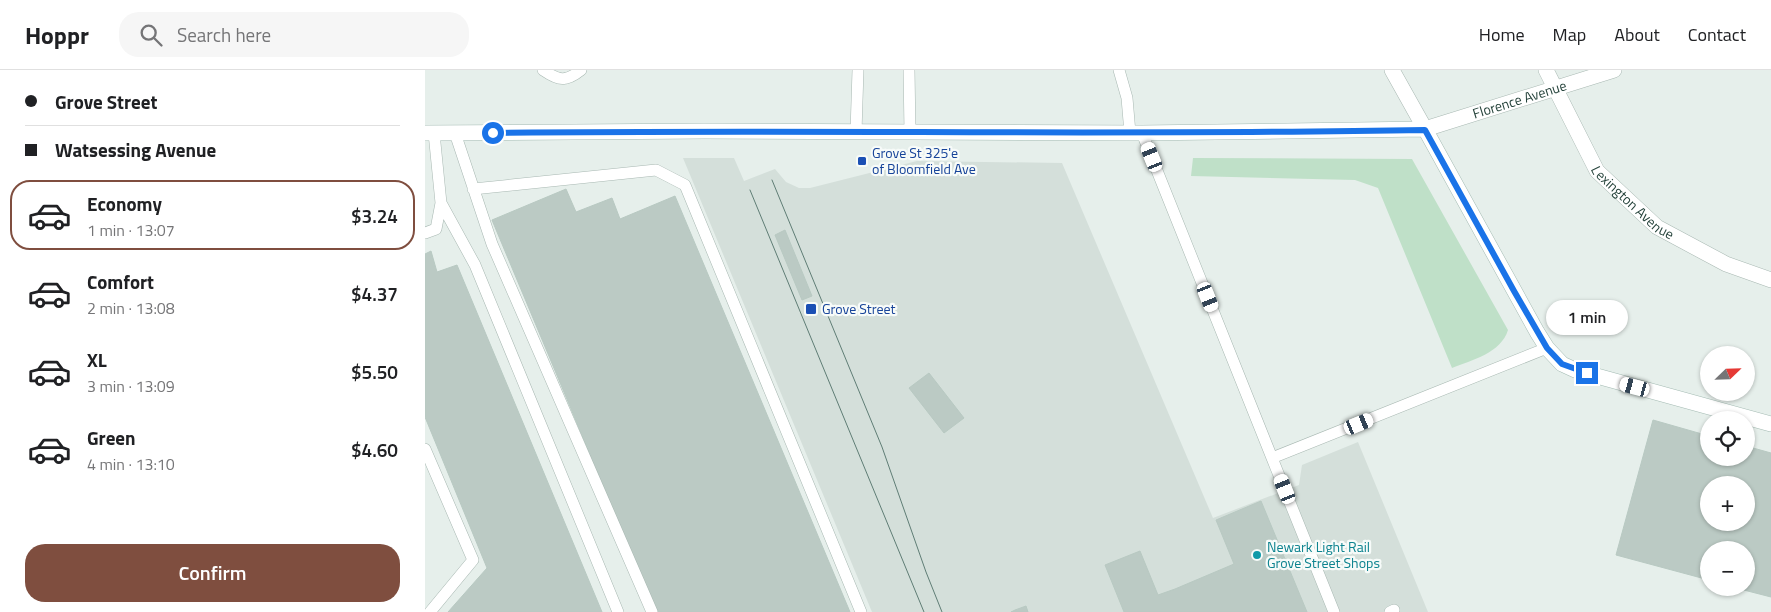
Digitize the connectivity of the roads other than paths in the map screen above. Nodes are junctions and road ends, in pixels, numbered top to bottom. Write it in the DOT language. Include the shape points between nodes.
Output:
graph roads {
  1 [pos="543,70"];
  2 [pos="581,70"];
  3 [pos="858,70"];
  4 [pos="909,70"];
  5 [pos="1119,70"];
  6 [pos="1392,70"];
  7 [pos="1546,70"];
  8 [pos="1615,70"];
  9 [pos="1557,88"];
  10 [pos="1425,130"];
  11 [pos="856,132"];
  12 [pos="910,132"];
  13 [pos="430,133"];
  14 [pos="455,133"];
  15 [pos="1136,133"];
  16 [pos="473,189"];
  17 [pos="441,203"];
  18 [pos="425,233"];
  19 [pos="1771,280"];
  20 [pos="1547,348"];
  21 [pos="1771,424"];
  22 [pos="425,449"];
  23 [pos="1272,458"];
  24 [pos="430,612"];
  25 [pos="618,612"];
  26 [pos="652,612"];
  27 [pos="861,612"];
  28 [pos="1334,612"];
  1 -- 2 [label="lane" via="559,79 570,78"];
  3 -- 11 [label="lane"];
  4 -- 12 [label="lane"];
  5 -- 15 [label="lane"];
  6 -- 10 [label="main road"];
  7 -- 9 [label="main road, Lexington Avenue"];
  8 -- 9 [label="main road, Florence Avenue"];
  9 -- 10 [label="main road, Florence Avenue"];
  9 -- 19 [label="main road, Lexington Avenue" via="1597,171 1657,227 1726,264"];
  10 -- 15 [label="main road"];
  10 -- 20 [label="main road"];
  11 -- 12 [label="main road"];
  11 -- 14 [label="main road"];
  12 -- 15 [label="main road"];
  13 -- 14 [label="main road"];
  13 -- 17 [label="lane"];
  14 -- 16 [label="lane"];
  15 -- 23 [label="lane"];
  16 -- 26 [label="lane" via="492,244"];
  16 -- 27 [label="lane" via="656,170 685,185"];
  17 -- 18 [label="lane" via="436,229"];
  17 -- 25 [label="lane" via="475,265"];
  20 -- 21 [label="main road" via="1562,364 1575,370"];
  20 -- 23 [label="lane"];
  22 -- 24 [label="lane" via="473,560"];
  23 -- 28 [label="lane"];
}
